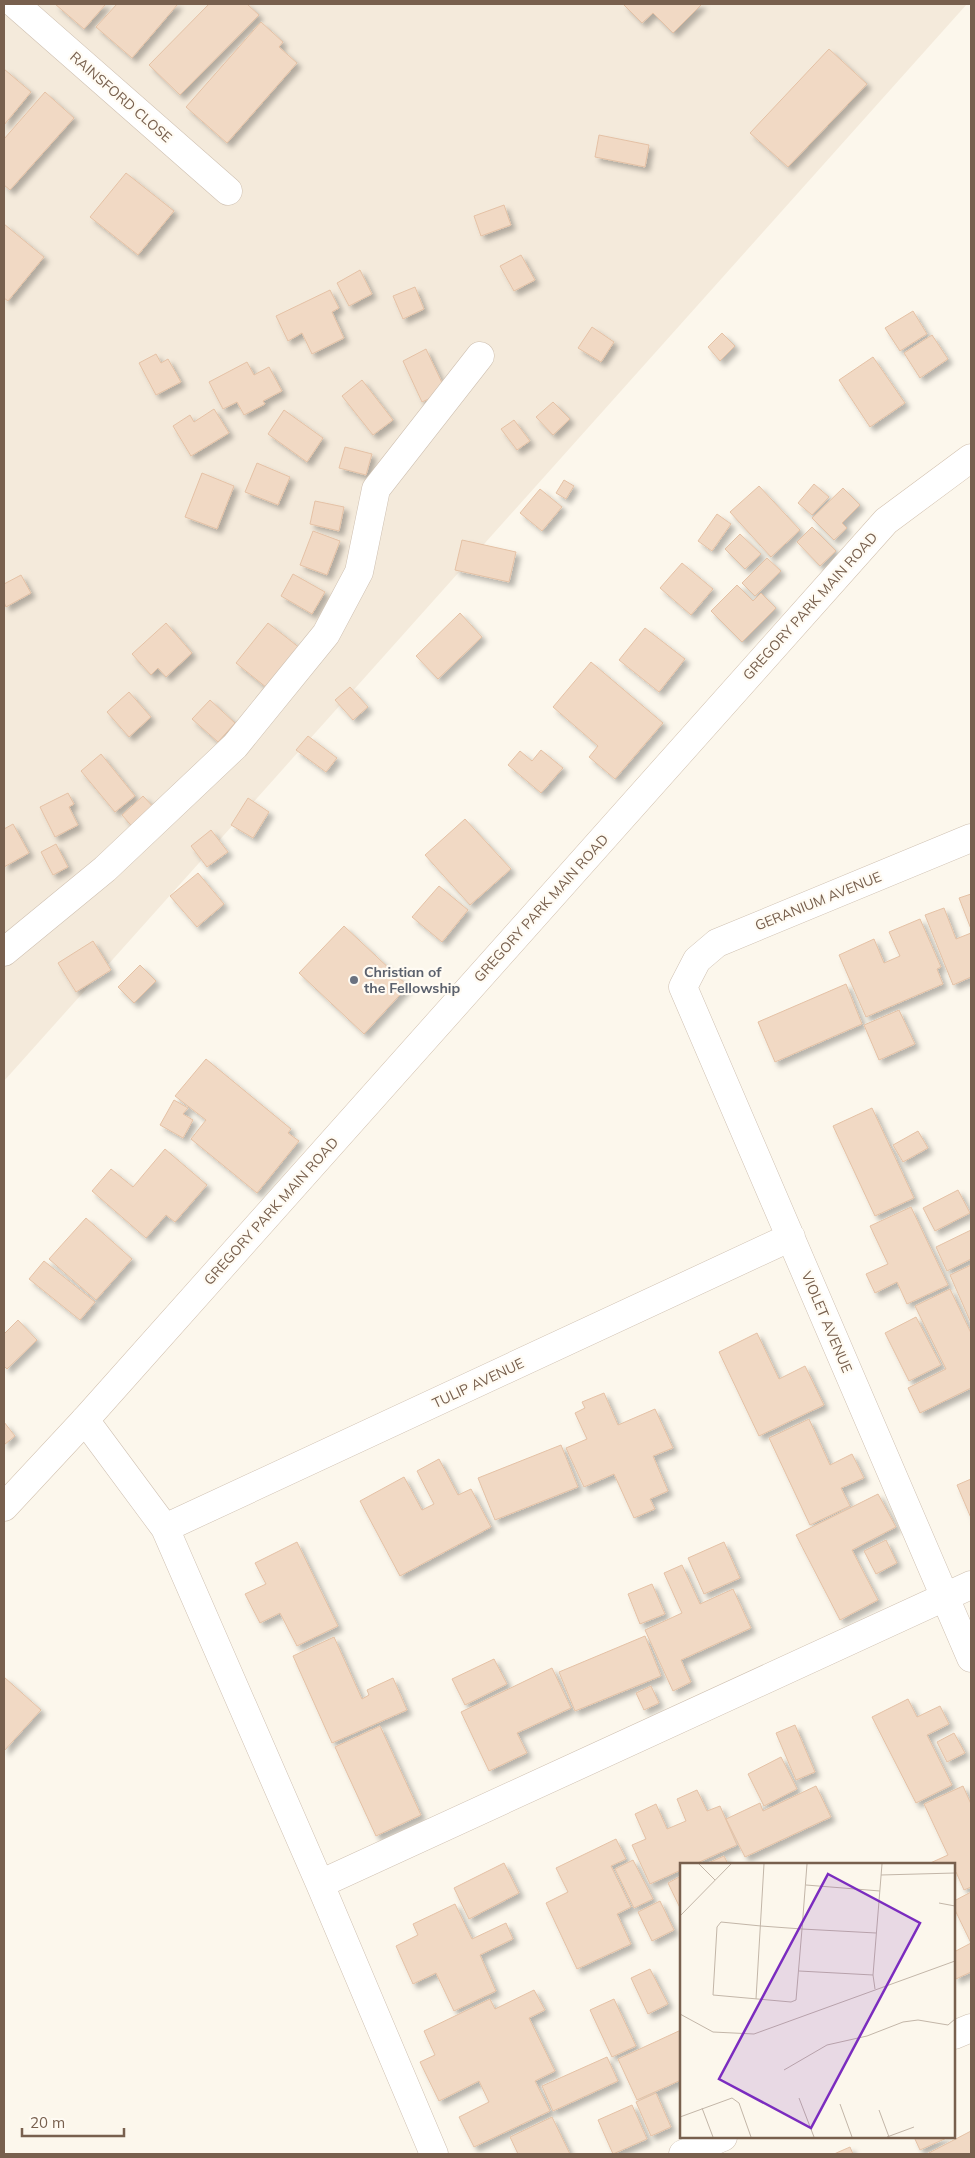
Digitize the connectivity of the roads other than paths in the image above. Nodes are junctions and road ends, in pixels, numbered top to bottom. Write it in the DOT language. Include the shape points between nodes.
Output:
graph roads {
  1 [pos="14,4"];
  2 [pos="228,191"];
  3 [pos="480,356"];
  4 [pos="971,458"];
  5 [pos="971,838"];
  6 [pos="4,952"];
  7 [pos="683,987"];
  8 [pos="791,1237"];
  9 [pos="85,1420"];
  10 [pos="4,1507"];
  11 [pos="165,1528"];
  12 [pos="971,1584"];
  13 [pos="944,1597"];
  14 [pos="971,1658"];
  15 [pos="320,1884"];
  16 [pos="971,2028"];
  17 [pos="955,2035"];
  18 [pos="721,2138"];
  19 [pos="434,2154"];
  20 [pos="683,2154"];
  1 -- 2 [label="street, RAINSFORD CLOSE"];
  3 -- 6 [label="street" via="376,488 359,572 326,634 235,746 105,869"];
  4 -- 9 [label="street, GREGORY PARK MAIN ROAD" via="886,521"];
  5 -- 7 [label="street, GERANIUM AVENUE" via="717,943 697,960"];
  7 -- 8 [label="street, VIOLET AVENUE"];
  8 -- 11 [label="street, TULIP AVENUE"];
  8 -- 13 [label="street, VIOLET AVENUE"];
  9 -- 10 [label="street, GREGORY PARK MAIN ROAD"];
  9 -- 11 [label="street"];
  11 -- 15 [label="street"];
  12 -- 13 [label="street"];
  13 -- 14 [label="street, VIOLET AVENUE"];
  13 -- 15 [label="street"];
  15 -- 19 [label="street"];
  16 -- 17 [label="street"];
  18 -- 20 [label="street"];
}
